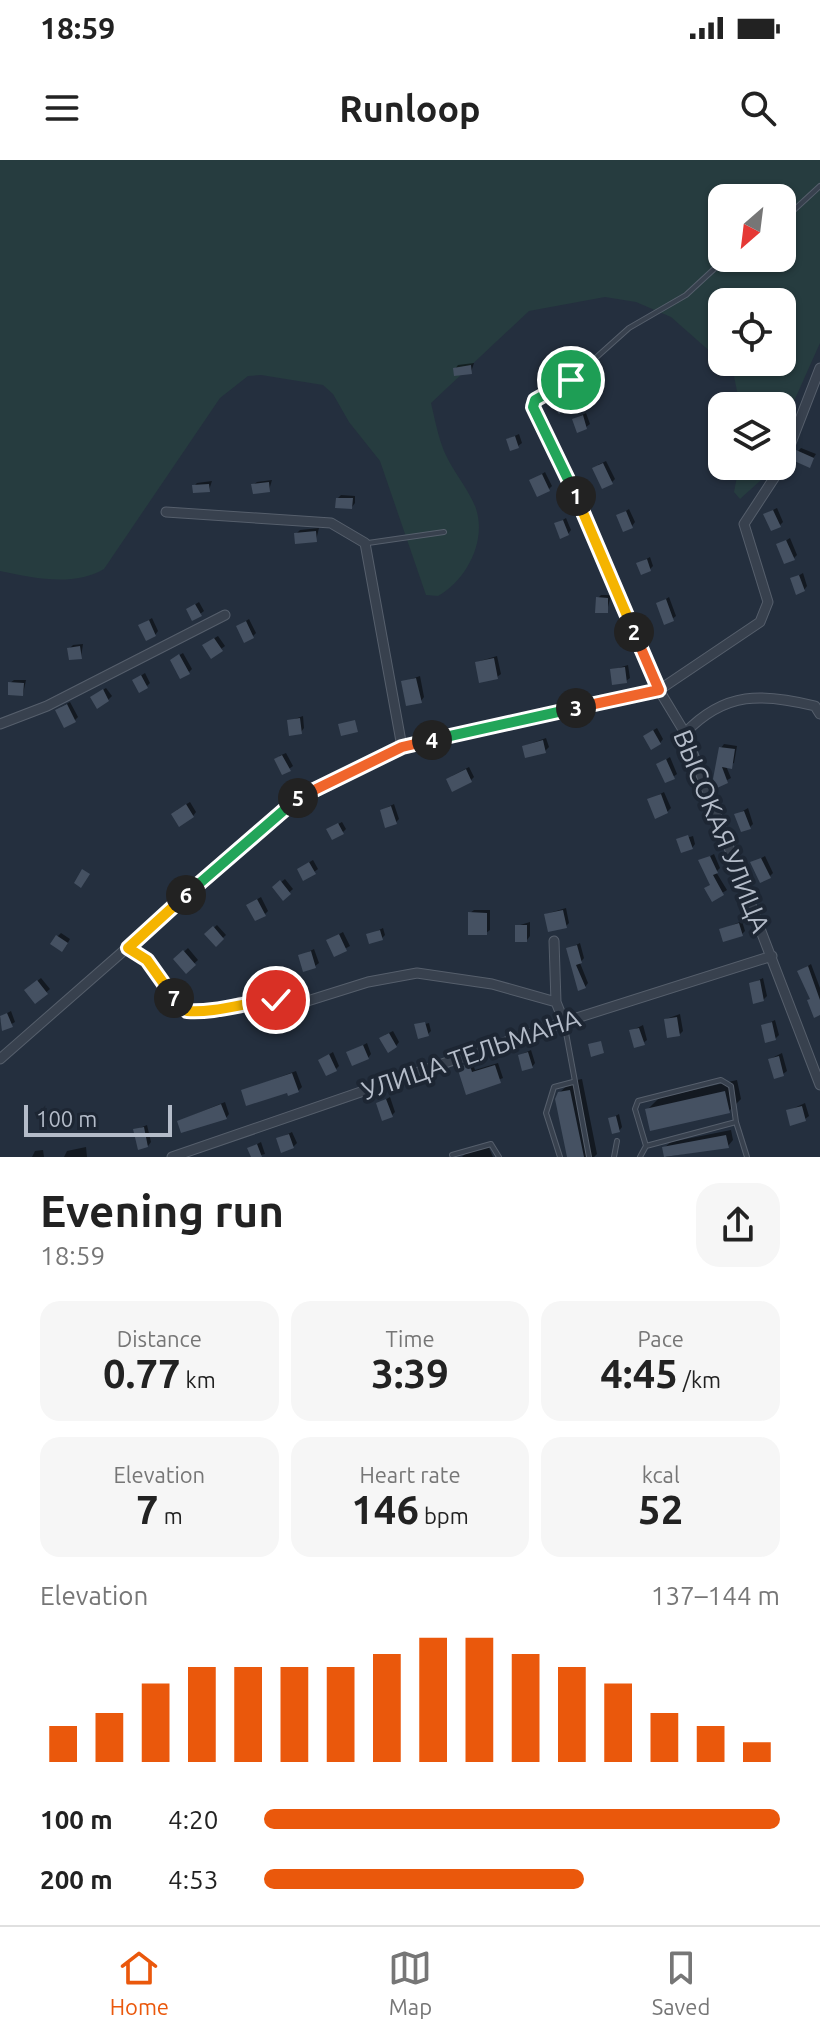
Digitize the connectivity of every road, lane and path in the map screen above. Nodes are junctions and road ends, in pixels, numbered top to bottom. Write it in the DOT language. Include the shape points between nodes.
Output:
graph roads {
  1 [pos="820,186"];
  2 [pos="796,208"];
  3 [pos="711,272"];
  4 [pos="820,368"];
  5 [pos="533,407"];
  6 [pos="796,430"];
  7 [pos="773,480"];
  8 [pos="166,512"];
  9 [pos="444,532"];
  10 [pos="365,543"];
  11 [pos="225,615"];
  12 [pos="659,690"];
  13 [pos="820,714"];
  14 [pos="0,724"];
  15 [pos="685,733"];
  16 [pos="402,747"];
  17 [pos="554,941"];
  18 [pos="128,948"];
  19 [pos="772,956"];
  20 [pos="556,1002"];
  21 [pos="564,1022"];
  22 [pos="0,1059"];
  23 [pos="573,1082"];
  24 [pos="820,1085"];
  25 [pos="736,1122"];
  26 [pos="617,1141"];
  27 [pos="646,1146"];
  28 [pos="452,1155"];
  29 [pos="172,1157"];
  30 [pos="499,1157"];
  31 [pos="560,1157"];
  32 [pos="589,1157"];
  33 [pos="614,1157"];
  34 [pos="640,1157"];
  35 [pos="747,1157"];
  1 -- 2 [label="lane"];
  3 -- 5 [label="lane" via="686,295 629,328 571,380 535,400"];
  4 -- 6 [label="street"];
  5 -- 12 [label="street, ВЫСОКАЯ УЛИЦА"];
  7 -- 12 [label="street" via="744,524 768,602 766,613"];
  8 -- 10 [label="street" via="331,523"];
  9 -- 10 [label="lane"];
  10 -- 16 [label="street"];
  11 -- 14 [label="street" via="47,706"];
  12 -- 15 [label="street, ВЫСОКАЯ УЛИЦА"];
  12 -- 16 [label="street"];
  13 -- 15 [label="street" via="815,706 774,696 731,700 700,717"];
  15 -- 19 [label="street, ВЫСОКАЯ УЛИЦА"];
  16 -- 18 [label="street" via="305,792"];
  17 -- 20 [label="street"];
  18 -- 20 [label="street" via="147,960 187,1011 218,1010 241,1002 301,1003 417,973 492,984"];
  18 -- 22 [label="street"];
  19 -- 21 [label="street, УЛИЦА ТЕЛЬМАНА"];
  19 -- 24 [label="street, ВЫСОКАЯ УЛИЦА"];
  20 -- 21 [label="street"];
  21 -- 23 [label="lane"];
  21 -- 29 [label="street, УЛИЦА ТЕЛЬМАНА"];
  23 -- 31 [label="lane" via="554,1087 546,1113"];
  23 -- 32 [label="lane"];
  25 -- 27 [label="lane"];
  25 -- 27 [label="lane" via="731,1086 721,1080 641,1100 635,1109"];
  25 -- 35 [label="lane"];
  26 -- 33 [label="lane"];
  27 -- 34 [label="lane"];
  28 -- 30 [label="lane" via="491,1144"];
}
